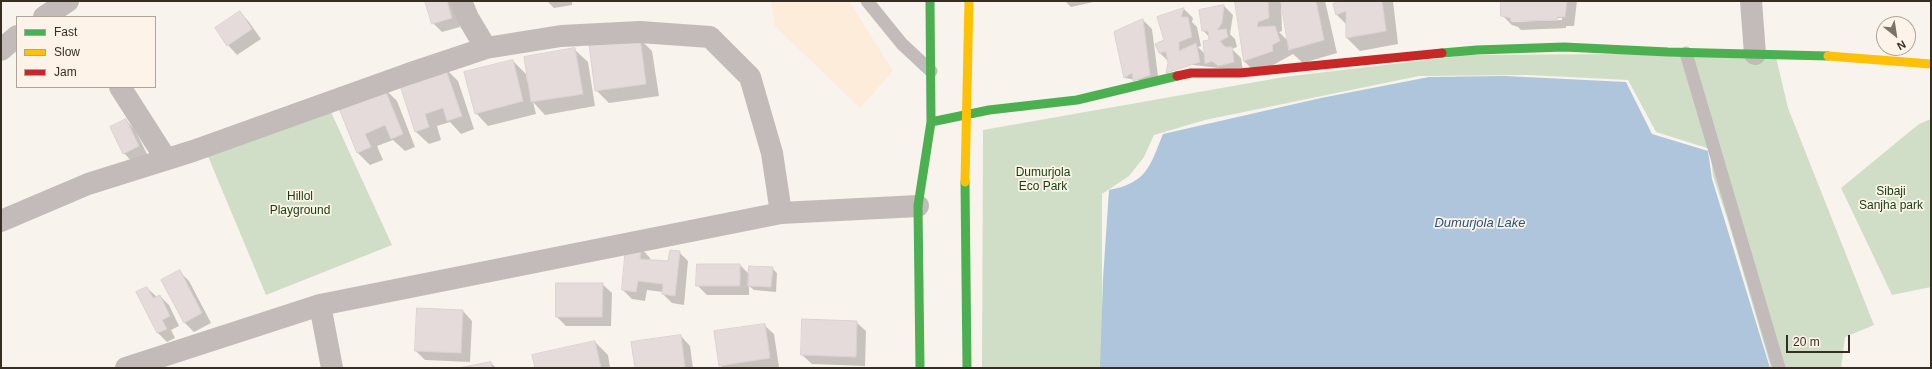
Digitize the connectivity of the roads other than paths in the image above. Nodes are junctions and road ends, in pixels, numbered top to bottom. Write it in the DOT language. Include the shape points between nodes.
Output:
graph roads {
  1 [pos="461,1"];
  2 [pos="867,1"];
  3 [pos="930,1"];
  4 [pos="969,1"];
  5 [pos="1751,1"];
  6 [pos="70,7"];
  7 [pos="47,16"];
  8 [pos="16,37"];
  9 [pos="486,48"];
  10 [pos="1,50"];
  11 [pos="1686,53"];
  12 [pos="1755,54"];
  13 [pos="1931,64"];
  14 [pos="930,71"];
  15 [pos="121,88"];
  16 [pos="967,115"];
  17 [pos="931,122"];
  18 [pos="166,159"];
  19 [pos="918,206"];
  20 [pos="781,213"];
  21 [pos="1,221"];
  22 [pos="320,304"];
  23 [pos="126,368"];
  24 [pos="332,368"];
  25 [pos="920,368"];
  26 [pos="967,368"];
  27 [pos="1779,368"];
  1 -- 9 [label="street"];
  2 -- 14 [label="lane" via="902,44"];
  3 -- 14 [label="street"];
  4 -- 16 [label="street"];
  5 -- 12 [label="street"];
  6 -- 7 [label="street"];
  8 -- 10 [label="street"];
  9 -- 18 [label="street"];
  9 -- 20 [label="street" via="561,36 640,32 710,37 750,77 772,153"];
  11 -- 12 [label="street"];
  11 -- 16 [label="street" via="1564,48 1477,50 1240,74 1191,73 1077,100"];
  11 -- 27 [label="lane"];
  12 -- 13 [label="street" via="1814,54"];
  14 -- 17 [label="street"];
  15 -- 18 [label="street"];
  16 -- 17 [label="street"];
  16 -- 26 [label="street"];
  17 -- 19 [label="street"];
  18 -- 21 [label="street" via="88,184"];
  19 -- 20 [label="street"];
  19 -- 25 [label="street"];
  20 -- 22 [label="street"];
  22 -- 23 [label="street"];
  22 -- 24 [label="street"];
}
